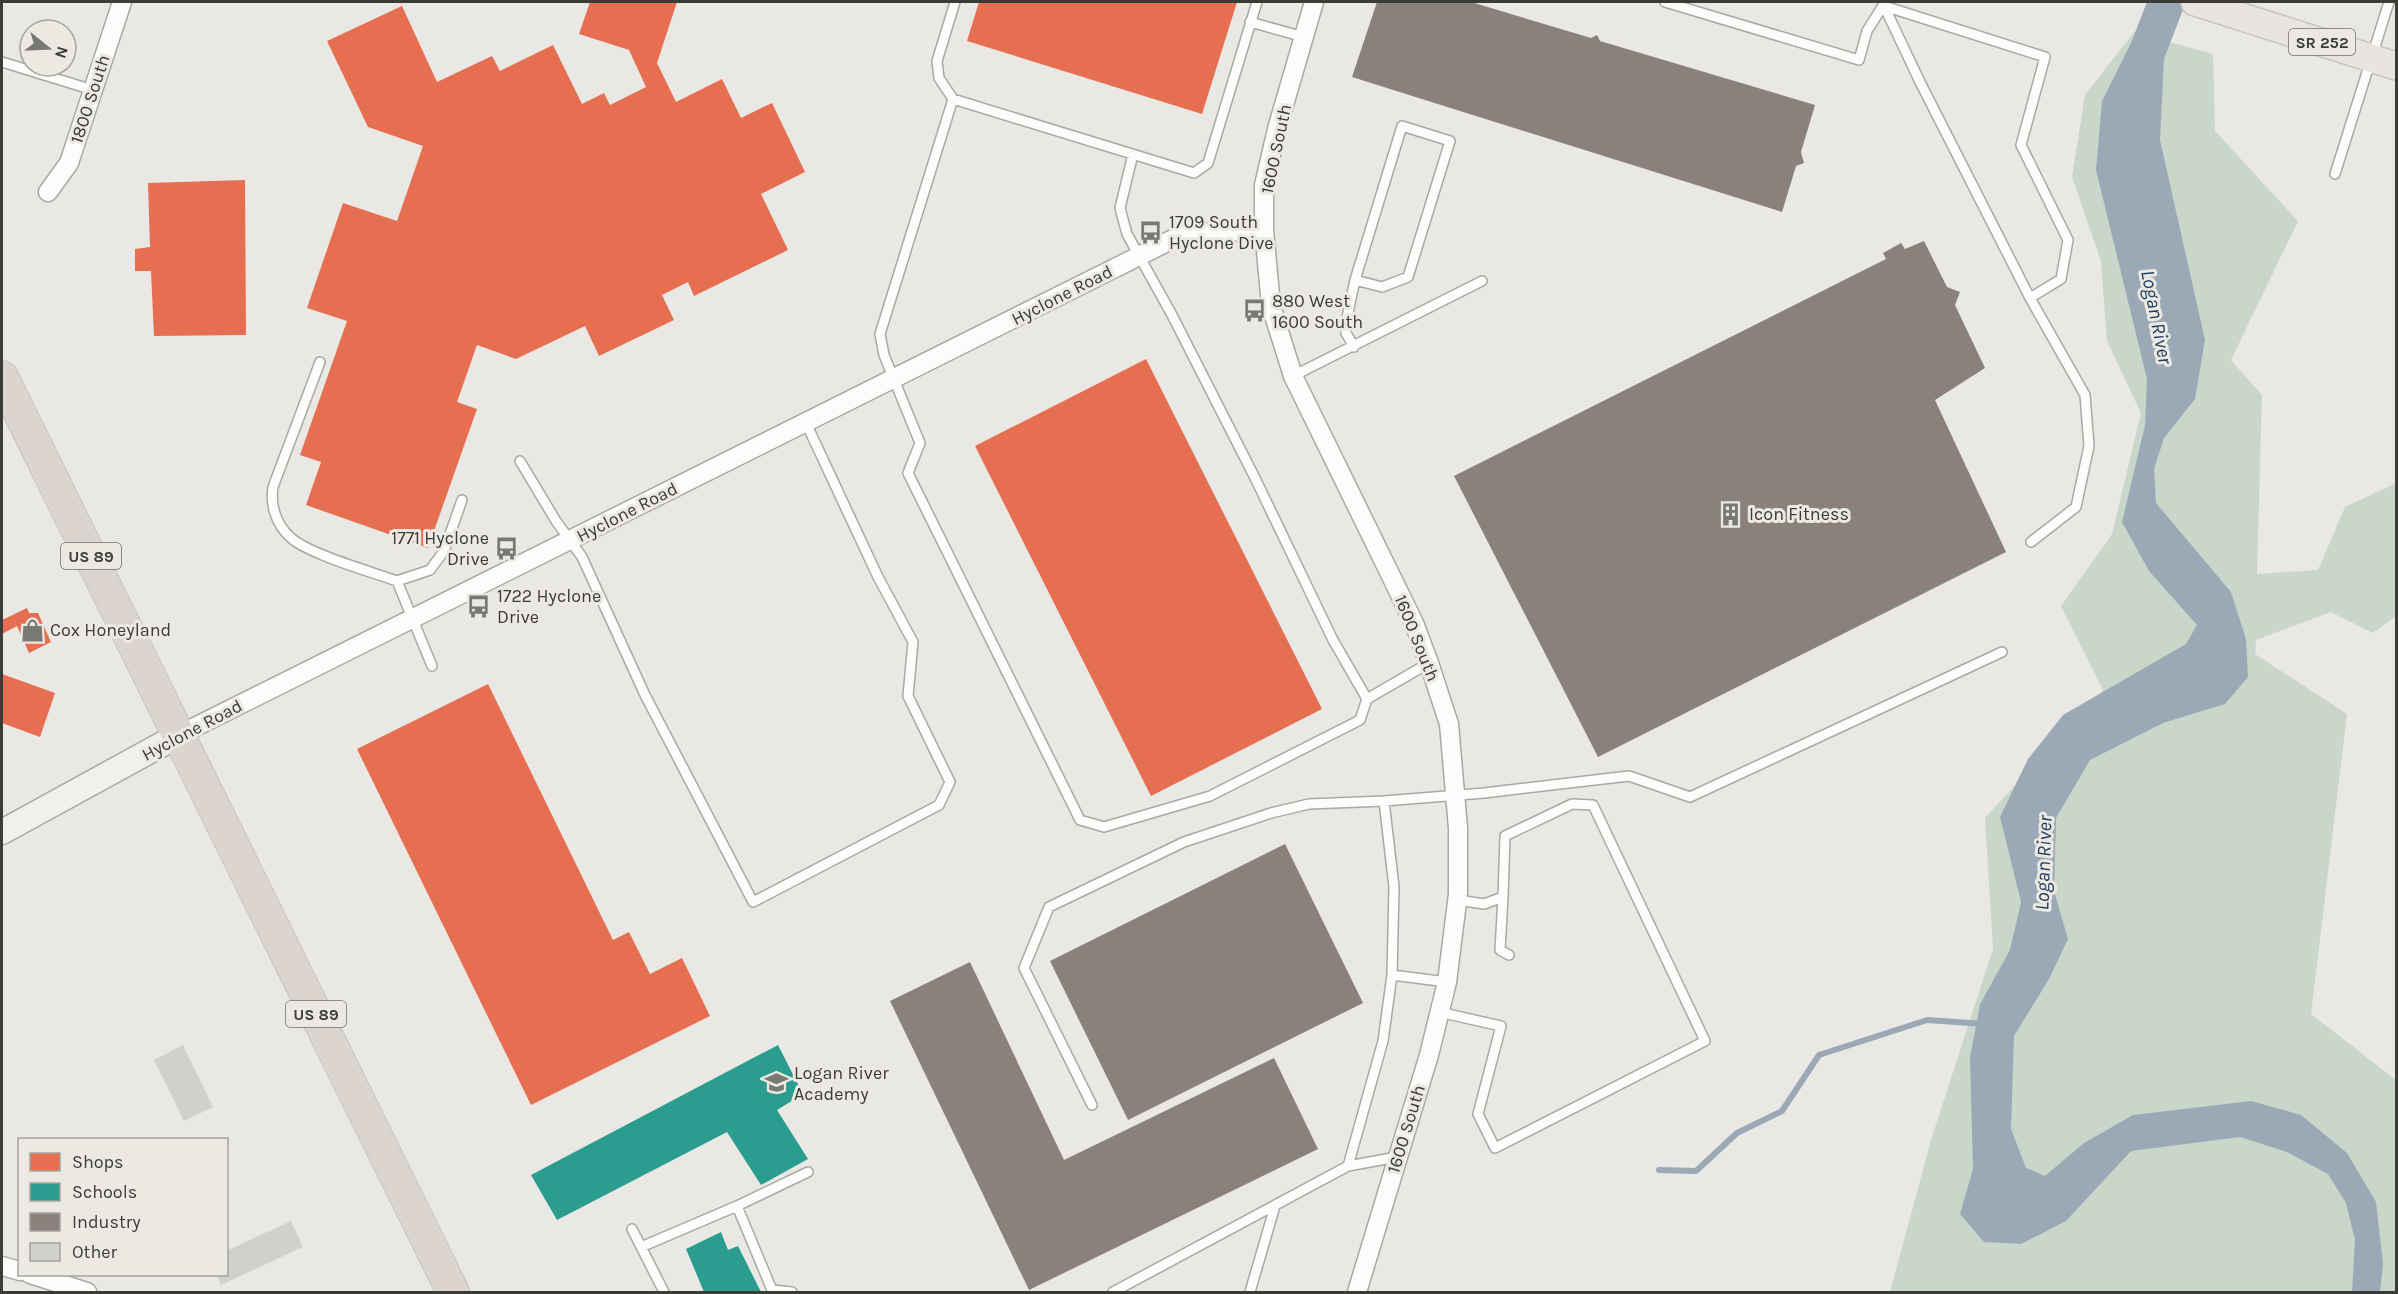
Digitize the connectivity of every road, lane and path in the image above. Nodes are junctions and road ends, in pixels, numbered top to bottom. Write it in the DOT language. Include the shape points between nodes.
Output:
graph roads {
  1 [pos="122,2"];
  2 [pos="955,2"];
  3 [pos="1257,2"];
  4 [pos="1314,2"];
  5 [pos="1665,2"];
  6 [pos="2195,2"];
  7 [pos="2388,2"];
  8 [pos="1884,4"];
  9 [pos="1250,22"];
  10 [pos="1304,37"];
  11 [pos="2371,58"];
  12 [pos="2,62"];
  13 [pos="2397,66"];
  14 [pos="93,90"];
  15 [pos="952,99"];
  16 [pos="1133,154"];
  17 [pos="2335,174"];
  18 [pos="48,192"];
  19 [pos="1264,230"];
  20 [pos="1141,256"];
  21 [pos="1355,280"];
  22 [pos="1482,281"];
  23 [pos="2030,298"];
  24 [pos="1354,347"];
  25 [pos="320,362"];
  26 [pos="1293,376"];
  27 [pos="2,377"];
  28 [pos="894,378"];
  29 [pos="806,423"];
  30 [pos="520,461"];
  31 [pos="462,500"];
  32 [pos="571,540"];
  33 [pos="2031,542"];
  34 [pos="398,581"];
  35 [pos="412,618"];
  36 [pos="2001,652"];
  37 [pos="1429,663"];
  38 [pos="432,666"];
  39 [pos="1366,699"];
  40 [pos="180,735"];
  41 [pos="1455,795"];
  42 [pos="1384,801"];
  43 [pos="2,832"];
  44 [pos="1503,897"];
  45 [pos="1458,900"];
  46 [pos="1509,955"];
  47 [pos="1392,975"];
  48 [pos="1447,982"];
  49 [pos="1439,1012"];
  50 [pos="1092,1105"];
  51 [pos="1397,1157"];
  52 [pos="1348,1166"];
  53 [pos="808,1172"];
  54 [pos="736,1206"];
  55 [pos="1275,1206"];
  56 [pos="632,1229"];
  57 [pos="641,1247"];
  58 [pos="2,1266"];
  59 [pos="18,1270"];
  60 [pos="33,1276"];
  61 [pos="87,1293"];
  62 [pos="453,1293"];
  63 [pos="664,1293"];
  64 [pos="792,1293"];
  65 [pos="1113,1293"];
  66 [pos="1250,1293"];
  67 [pos="1358,1293"];
  1 -- 14 [label="street, 1800 South"];
  2 -- 15 [label="lane" via="937,61 939,78"];
  3 -- 9 [label="lane"];
  4 -- 10 [label="street, 1600 South"];
  5 -- 8 [label="lane" via="1859,60 1867,31"];
  6 -- 11 [label="main road, SR 252"];
  7 -- 11 [label="lane"];
  8 -- 23 [label="lane"];
  8 -- 23 [label="lane" via="2045,57 2021,145 2067,240 2061,279"];
  9 -- 10 [label="lane"];
  9 -- 16 [label="lane" via="1208,163 1194,172"];
  10 -- 19 [label="street, 1600 South" via="1264,185"];
  11 -- 13 [label="main road, SR 252"];
  11 -- 17 [label="lane"];
  12 -- 14 [label="lane"];
  14 -- 18 [label="street, 1800 South" via="69,163"];
  15 -- 16 [label="lane"];
  15 -- 28 [label="lane" via="880,334"];
  16 -- 20 [label="lane" via="1120,208 1128,234"];
  19 -- 20 [label="street, Hyclone Road" via="1183,234"];
  19 -- 26 [label="street, 1600 South" via="1271,306"];
  20 -- 28 [label="street, Hyclone Road"];
  20 -- 39 [label="lane"];
  21 -- 21 [label="lane" via="1402,126 1450,141 1408,277 1382,286"];
  21 -- 24 [label="lane" via="1346,322 1346,333"];
  22 -- 24 [label="lane"];
  23 -- 33 [label="lane" via="2085,395 2089,446 2076,507"];
  24 -- 26 [label="lane"];
  25 -- 34 [label="lane" via="273,487 273,508 291,538 325,555"];
  26 -- 37 [label="street, 1600 South" via="1414,623"];
  27 -- 40 [label="highway, US 89"];
  28 -- 29 [label="street, Hyclone Road"];
  28 -- 39 [label="lane" via="920,442 908,473 1080,820 1104,827 1210,796 1360,720"];
  29 -- 32 [label="street, Hyclone Road"];
  29 -- 32 [label="lane" via="878,578 913,642 908,696 950,782 939,805 753,902 645,695"];
  30 -- 32 [label="lane"];
  31 -- 34 [label="lane" via="444,551 430,570"];
  32 -- 35 [label="street, Hyclone Road"];
  34 -- 35 [label="lane"];
  35 -- 38 [label="lane"];
  35 -- 40 [label="street, Hyclone Road"];
  36 -- 41 [label="lane" via="1690,796 1629,776"];
  37 -- 39 [label="lane"];
  37 -- 41 [label="street, 1600 South" via="1449,724"];
  40 -- 43 [label="street, Hyclone Road"];
  40 -- 62 [label="highway, US 89"];
  41 -- 42 [label="lane"];
  41 -- 45 [label="street, 1600 South"];
  42 -- 47 [label="lane" via="1394,887"];
  42 -- 50 [label="lane" via="1310,804 1271,813 1184,842 1049,907 1024,968"];
  44 -- 45 [label="lane" via="1484,904"];
  44 -- 46 [label="lane" via="1500,950"];
  44 -- 49 [label="lane" via="1504,836 1572,804 1593,805 1705,1041 1495,1148 1478,1114 1501,1026"];
  45 -- 48 [label="street, 1600 South"];
  47 -- 48 [label="lane"];
  47 -- 52 [label="lane" via="1383,1041"];
  48 -- 49 [label="street, 1600 South"];
  49 -- 51 [label="street, 1600 South"];
  51 -- 52 [label="lane"];
  51 -- 67 [label="street, 1600 South"];
  52 -- 55 [label="lane"];
  53 -- 54 [label="lane"];
  54 -- 57 [label="lane"];
  54 -- 64 [label="lane" via="772,1290"];
  55 -- 65 [label="lane"];
  55 -- 66 [label="lane"];
  56 -- 57 [label="lane"];
  57 -- 63 [label="lane"];
  58 -- 59 [label="street"];
  60 -- 61 [label="street"];
}
